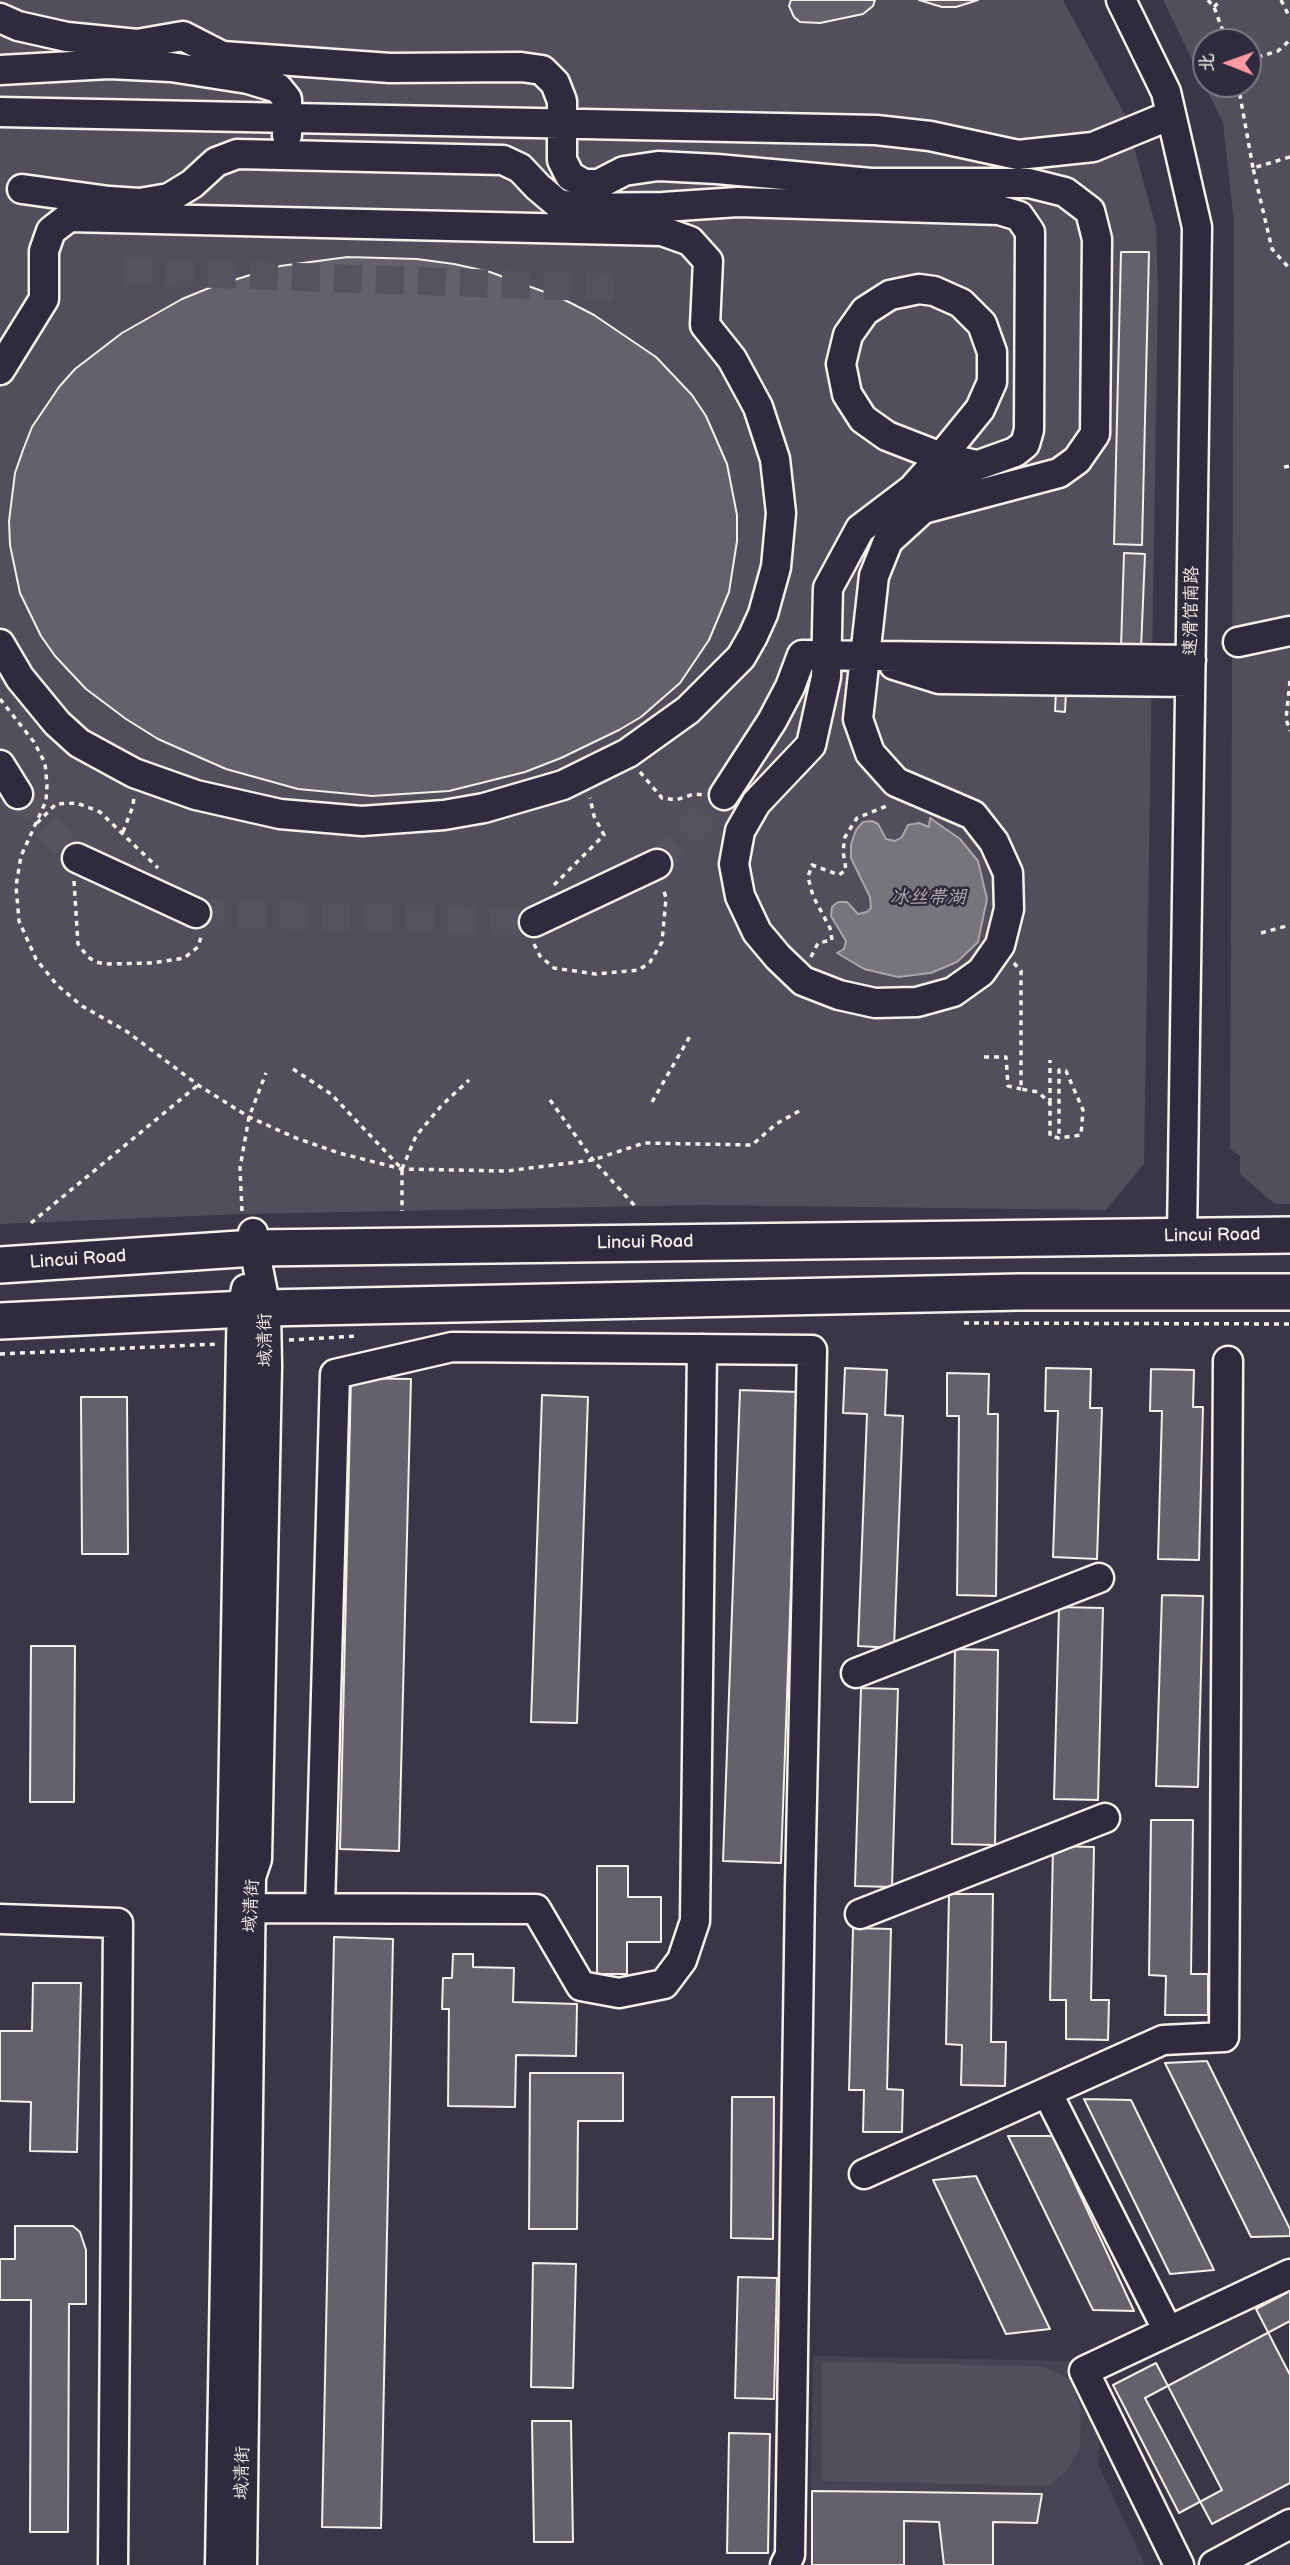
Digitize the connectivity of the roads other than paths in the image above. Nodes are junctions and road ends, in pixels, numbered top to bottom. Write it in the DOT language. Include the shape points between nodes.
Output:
graph roads {
  1 [pos="1121,0"];
  2 [pos="0,18"];
  3 [pos="0,70"];
  4 [pos="0,112"];
  5 [pos="1171,115"];
  6 [pos="287,155"];
  7 [pos="22,189"];
  8 [pos="0,370"];
  9 [pos="941,457"];
  10 [pos="977,465"];
  11 [pos="914,488"];
  12 [pos="1290,631"];
  13 [pos="1238,642"];
  14 [pos="0,644"];
  15 [pos="827,655"];
  16 [pos="865,656"];
  17 [pos="1191,671"];
  18 [pos="0,765"];
  19 [pos="18,794"];
  20 [pos="718,795"];
  21 [pos="77,858"];
  22 [pos="657,864"];
  23 [pos="196,913"];
  24 [pos="533,930"];
  25 [pos="250,1232"];
  26 [pos="1290,1235"];
  27 [pos="1182,1236"];
  28 [pos="322,1247"];
  29 [pos="181,1253"];
  30 [pos="0,1265"];
  31 [pos="1290,1292"];
  32 [pos="321,1306"];
  33 [pos="254,1308"];
  34 [pos="184,1312"];
  35 [pos="0,1321"];
  36 [pos="702,1349"];
  37 [pos="1228,1361"];
  38 [pos="1099,1578"];
  39 [pos="856,1673"];
  40 [pos="1105,1818"];
  41 [pos="251,1908"];
  42 [pos="320,1908"];
  43 [pos="860,1914"];
  44 [pos="0,1919"];
  45 [pos="1047,2092"];
  46 [pos="864,2174"];
  47 [pos="1290,2274"];
  48 [pos="1168,2331"];
  49 [pos="1290,2524"];
  50 [pos="113,2565"];
  51 [pos="220,2565"];
  52 [pos="242,2565"];
  53 [pos="785,2565"];
  54 [pos="1180,2565"];
  55 [pos="1214,2565"];
  1 -- 5 [label="street, 速滑馆南路" via="1166,92"];
  2 -- 16 [label="street" via="79,38 137,44 183,36 222,56 390,68 542,70 555,82 562,101 562,160 570,176 584,184 599,184 624,171 658,166 871,183 1030,183 1065,192 1090,211 1097,239 1095,434 1077,460 1059,473 923,509 902,527 888,541 874,576"];
  3 -- 6 [label="street" via="109,64 171,67 248,79 278,88 287,99"];
  4 -- 5 [label="street" via="876,130 1018,155 1093,147"];
  5 -- 17 [label="street, 速滑馆南路" via="1197,227"];
  6 -- 7 [label="street" via="237,154 216,162 169,198 140,203"];
  6 -- 10 [label="street" via="503,160 520,167 558,203 575,208 738,202 999,210 1020,216 1030,232 1028,430 1025,443 1015,452"];
  8 -- 14 [label="street" via="44,299 44,251 51,231 69,217 662,231 690,241 708,261 705,325 746,382 768,432 780,486 776,567 767,602 741,657 688,710 628,752 585,775 484,808 362,821 321,819 196,795 134,773 79,743 20,678"];
  9 -- 9 [label="street" via="874,429 853,407 842,379 843,349 855,322 876,301 904,290 934,291 961,303 982,324 992,352 994,367 987,396"];
  9 -- 10 [label="street"];
  9 -- 11 [label="street"];
  10 -- 11 [label="street"];
  11 -- 15 [label="street" via="860,529 828,588"];
  12 -- 13 [label="street"];
  15 -- 16 [label="street"];
  15 -- 16 [label="street" via="811,745 755,803 740,831 734,864 740,896 757,932 803,981 875,1003 917,1002 953,992 981,972 1000,945 1009,909 1008,873 994,842 973,815 896,782 870,753 858,719"];
  15 -- 20 [label="street" via="802,655 772,721"];
  16 -- 17 [label="street" via="939,679"];
  17 -- 27 [label="street, 速滑馆南路"];
  18 -- 19 [label="street"];
  21 -- 23 [label="street"];
  22 -- 24 [label="street"];
  25 -- 28 [label="main road, Lincui Road"];
  25 -- 29 [label="main road, Lincui Road"];
  25 -- 33 [label="street, 域清街"];
  26 -- 27 [label="main road, Lincui Road"];
  27 -- 28 [label="main road, Lincui Road"];
  28 -- 32 [label="main road"];
  29 -- 30 [label="main road, Lincui Road"];
  29 -- 34 [label="main road"];
  31 -- 32 [label="main road" via="1020,1292"];
  32 -- 33 [label="main road"];
  33 -- 34 [label="main road"];
  33 -- 41 [label="street, 域清街" via="267,1393 257,1859 251,1877"];
  33 -- 51 [label="street, 域清街"];
  34 -- 35 [label="main road"];
  36 -- 42 [label="street" via="452,1347 335,1374"];
  36 -- 42 [label="street" via="695,1921 682,1960 664,1984 619,1993 581,1986 536,1909"];
  36 -- 53 [label="street" via="812,1350 790,2555"];
  37 -- 45 [label="street" via="1224,2037 1163,2040"];
  38 -- 39 [label="street"];
  40 -- 43 [label="street"];
  41 -- 42 [label="street"];
  41 -- 52 [label="street, 域清街"];
  44 -- 50 [label="street" via="118,1923"];
  45 -- 46 [label="street"];
  45 -- 48 [label="street"];
  47 -- 48 [label="street"];
  48 -- 54 [label="street" via="1084,2371"];
  49 -- 55 [label="street"];
}
